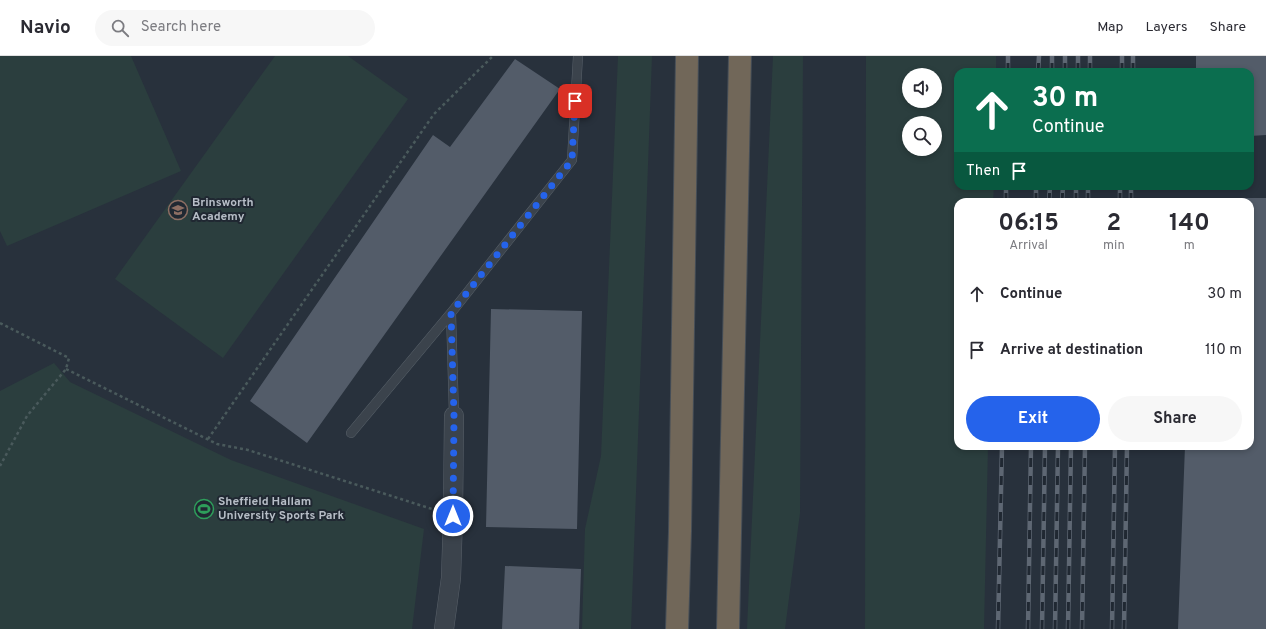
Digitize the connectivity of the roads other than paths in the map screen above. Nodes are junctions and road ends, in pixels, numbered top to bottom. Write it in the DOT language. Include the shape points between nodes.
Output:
graph roads {
  1 [pos="578,56"];
  2 [pos="687,56"];
  3 [pos="740,56"];
  4 [pos="451,313"];
  5 [pos="454,416"];
  6 [pos="351,433"];
  7 [pos="444,629"];
  8 [pos="677,629"];
  9 [pos="728,629"];
  1 -- 4 [label="lane" via="572,160"];
  2 -- 8 [label="highway"];
  3 -- 9 [label="highway"];
  4 -- 5 [label="lane"];
  4 -- 6 [label="lane"];
  5 -- 7 [label="street" via="451,578"];
}
